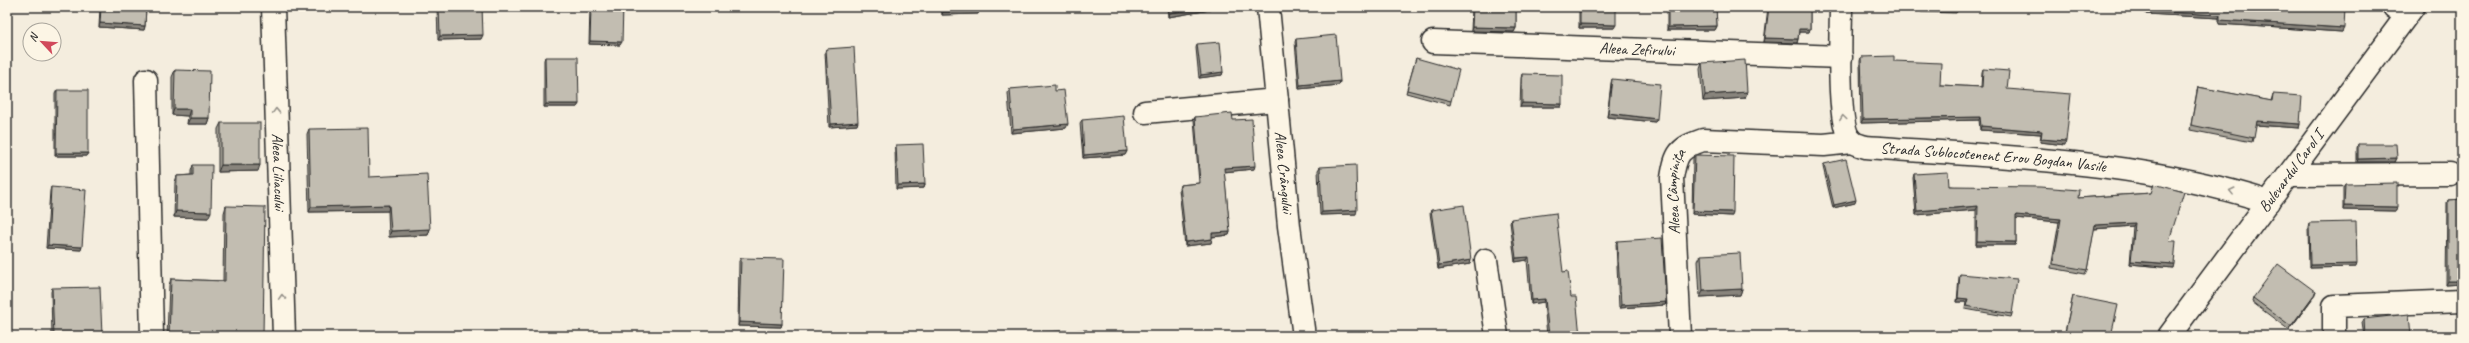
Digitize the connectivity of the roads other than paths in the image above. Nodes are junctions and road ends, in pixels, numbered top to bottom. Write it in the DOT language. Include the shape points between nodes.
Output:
graph roads {
  1 [pos="273,7"];
  2 [pos="1268,7"];
  3 [pos="1841,7"];
  4 [pos="2405,10"];
  5 [pos="1433,42"];
  6 [pos="1841,57"];
  7 [pos="146,80"];
  8 [pos="1278,100"];
  9 [pos="1145,112"];
  10 [pos="1852,142"];
  11 [pos="2450,174"];
  12 [pos="2289,175"];
  13 [pos="2269,202"];
  14 [pos="1486,260"];
  15 [pos="2462,301"];
  16 [pos="152,336"];
  17 [pos="284,336"];
  18 [pos="1304,336"];
  19 [pos="1497,336"];
  20 [pos="1680,336"];
  21 [pos="2169,336"];
  22 [pos="2334,336"];
  17 -- 1 [label="street, Aleea Liliacului, one-way"];
  2 -- 8 [label="street, Aleea Crângului"];
  3 -- 6 [label="street"];
  4 -- 12 [label="street, Bulevardul Carol I"];
  5 -- 6 [label="street, Aleea Zefirului"];
  10 -- 6 [label="street, one-way" via="1845,130 1842,112"];
  7 -- 16 [label="street"];
  8 -- 9 [label="street"];
  8 -- 18 [label="street, Aleea Crângului" via="1289,226"];
  13 -- 10 [label="street, Strada Sublocotenent Erou Bogdan Vasile, one-way" via="2215,187 2122,168 1866,147"];
  10 -- 20 [label="street, Aleea Câmpinița" via="1824,145 1703,140 1685,146 1675,158 1672,178"];
  11 -- 12 [label="street"];
  12 -- 13 [label="street, Bulevardul Carol I"];
  13 -- 21 [label="street, Bulevardul Carol I"];
  14 -- 19 [label="street"];
  15 -- 22 [label="street" via="2334,306"];
}
